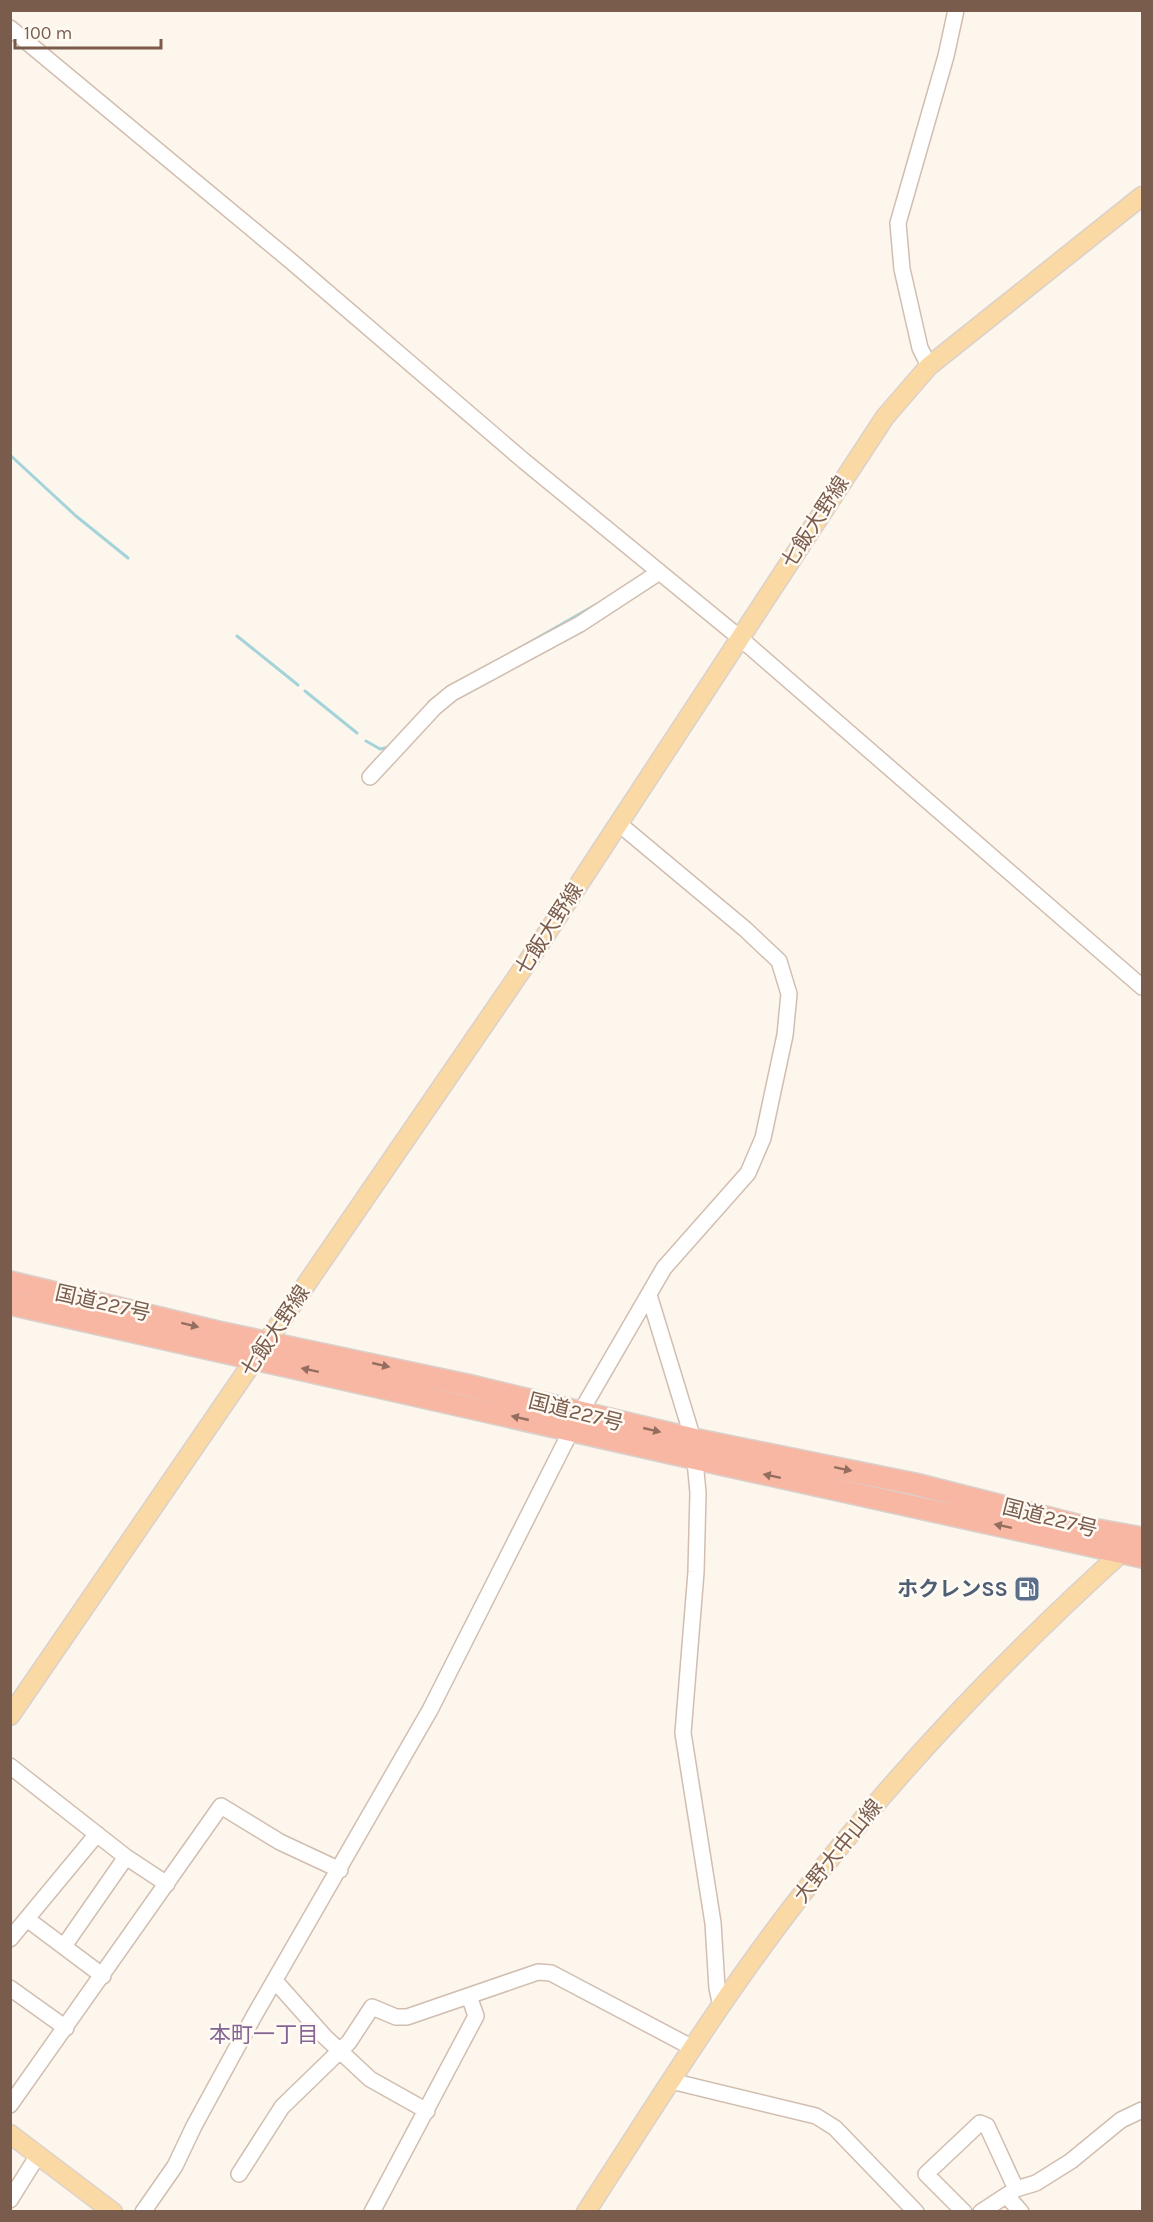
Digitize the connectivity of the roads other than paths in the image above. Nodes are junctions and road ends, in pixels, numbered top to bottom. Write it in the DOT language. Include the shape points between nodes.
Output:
graph roads {
  1 [pos="956,10"];
  2 [pos="10,28"];
  3 [pos="1143,196"];
  4 [pos="929,366"];
  5 [pos="658,573"];
  6 [pos="740,638"];
  7 [pos="370,777"];
  8 [pos="618,823"];
  9 [pos="1143,987"];
  10 [pos="10,1282"];
  11 [pos="649,1295"];
  12 [pos="10,1304"];
  13 [pos="262,1350"];
  14 [pos="576,1421"];
  15 [pos="695,1449"];
  16 [pos="1138,1544"];
  17 [pos="10,1716"];
  18 [pos="11,1767"];
  19 [pos="97,1834"];
  20 [pos="126,1857"];
  21 [pos="340,1870"];
  22 [pos="167,1884"];
  23 [pos="27,1919"];
  24 [pos="10,1940"];
  25 [pos="64,1946"];
  26 [pos="103,1976"];
  27 [pos="276,1982"];
  28 [pos="10,1988"];
  29 [pos="469,1996"];
  30 [pos="721,2007"];
  31 [pos="66,2028"];
  32 [pos="693,2048"];
  33 [pos="338,2050"];
  34 [pos="672,2081"];
  35 [pos="10,2105"];
  36 [pos="1143,2109"];
  37 [pos="427,2112"];
  38 [pos="10,2134"];
  39 [pos="38,2155"];
  40 [pos="239,2174"];
  41 [pos="1011,2192"];
  42 [pos="10,2200"];
  43 [pos="113,2211"];
  44 [pos="143,2211"];
  45 [pos="372,2211"];
  46 [pos="586,2211"];
  47 [pos="916,2211"];
  48 [pos="964,2211"];
  49 [pos="981,2211"];
  50 [pos="1021,2211"];
  1 -- 4 [label="street" via="898,223 902,269 920,348"];
  2 -- 5 [label="street"];
  3 -- 4 [label="main road, 七飯大野線"];
  4 -- 6 [label="main road, 七飯大野線" via="885,417"];
  5 -- 6 [label="street"];
  5 -- 7 [label="street" via="580,624 452,693 435,706"];
  6 -- 8 [label="main road, 七飯大野線"];
  6 -- 9 [label="street"];
  8 -- 11 [label="street" via="778,961 789,994 785,1035 755,1161 664,1268"];
  8 -- 13 [label="main road, 七飯大野線"];
  10 -- 13 [label="highway, 国道227号, one-way"];
  11 -- 14 [label="street"];
  11 -- 15 [label="street"];
  12 -- 13 [label="highway, 国道227号"];
  13 -- 14 [label="highway, 国道227号" via="467,1385"];
  13 -- 17 [label="main road, 七飯大野線"];
  14 -- 15 [label="highway, 国道227号"];
  14 -- 21 [label="street" via="430,1710"];
  15 -- 16 [label="highway, 国道227号" via="904,1482"];
  15 -- 30 [label="street" via="696,1572 683,1732"];
  16 -- 30 [label="main road, 大野大中山線" via="974,1695 893,1783 802,1894"];
  18 -- 19 [label="street"];
  19 -- 20 [label="street"];
  19 -- 23 [label="street"];
  20 -- 22 [label="street"];
  20 -- 25 [label="street"];
  21 -- 22 [label="street" via="280,1842 221,1806"];
  21 -- 27 [label="street"];
  22 -- 26 [label="street"];
  23 -- 24 [label="street"];
  23 -- 25 [label="street"];
  25 -- 26 [label="street"];
  26 -- 31 [label="street"];
  27 -- 33 [label="street"];
  27 -- 44 [label="street" via="226,2066 175,2166"];
  28 -- 31 [label="street"];
  29 -- 32 [label="street" via="538,1972 551,1973"];
  29 -- 33 [label="street" via="407,2017 396,2017 372,2007 349,2042"];
  29 -- 37 [label="street" via="476,2016"];
  30 -- 32 [label="main road, 大野大中山線"];
  31 -- 35 [label="street"];
  32 -- 34 [label="main road, 大野大中山線"];
  33 -- 37 [label="street" via="370,2079"];
  33 -- 40 [label="street" via="282,2107"];
  34 -- 46 [label="main road, 大野大中山線"];
  34 -- 47 [label="street" via="816,2116 835,2128"];
  36 -- 41 [label="street" via="1121,2120 1071,2161 1036,2183"];
  37 -- 45 [label="street"];
  38 -- 39 [label="main road"];
  39 -- 42 [label="street"];
  39 -- 43 [label="main road"];
  41 -- 48 [label="street" via="987,2126 980,2123 926,2174"];
  41 -- 49 [label="street"];
  41 -- 50 [label="street"];
}
